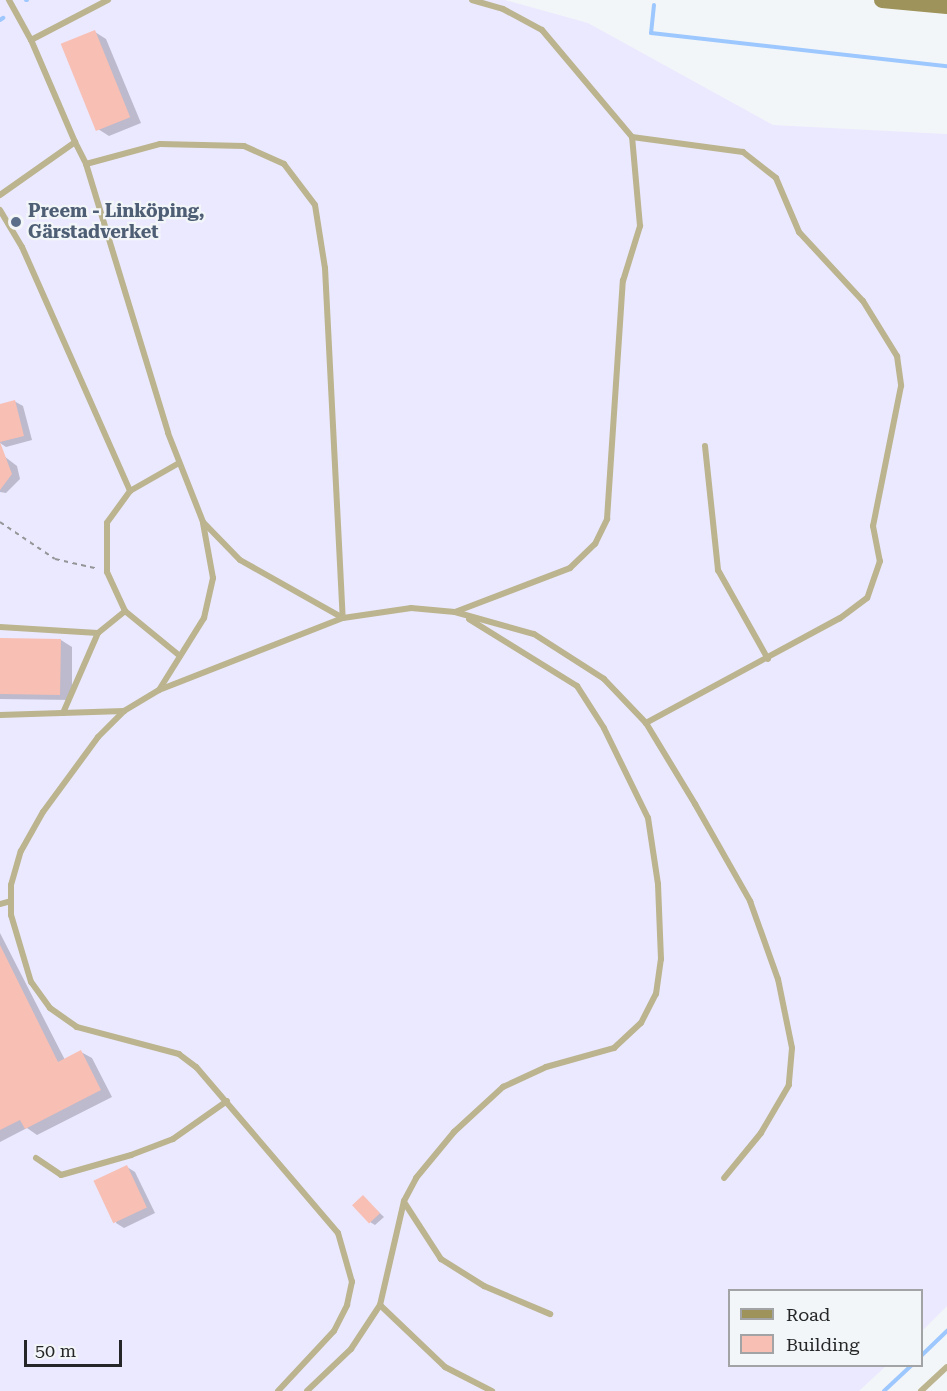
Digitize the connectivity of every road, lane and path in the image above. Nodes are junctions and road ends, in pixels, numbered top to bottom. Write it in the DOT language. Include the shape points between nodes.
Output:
graph roads {
  1 [pos="9,0"];
  2 [pos="108,0"];
  3 [pos="472,0"];
  4 [pos="882,0"];
  5 [pos="947,6"];
  6 [pos="31,40"];
  7 [pos="632,137"];
  8 [pos="75,142"];
  9 [pos="86,164"];
  10 [pos="0,195"];
  11 [pos="0,210"];
  12 [pos="705,446"];
  13 [pos="180,463"];
  14 [pos="129,491"];
  15 [pos="0,522"];
  16 [pos="203,522"];
  17 [pos="107,572"];
  18 [pos="125,611"];
  19 [pos="455,612"];
  20 [pos="343,618"];
  21 [pos="0,627"];
  22 [pos="98,633"];
  23 [pos="180,656"];
  24 [pos="768,659"];
  25 [pos="159,690"];
  26 [pos="124,711"];
  27 [pos="63,713"];
  28 [pos="0,715"];
  29 [pos="646,723"];
  30 [pos="11,901"];
  31 [pos="0,904"];
  32 [pos="227,1101"];
  33 [pos="36,1158"];
  34 [pos="724,1178"];
  35 [pos="404,1201"];
  36 [pos="380,1305"];
  37 [pos="550,1314"];
  38 [pos="947,1367"];
  39 [pos="278,1391"];
  40 [pos="307,1391"];
  41 [pos="492,1391"];
  42 [pos="921,1391"];
  1 -- 6 [label="lane"];
  2 -- 6 [label="lane"];
  3 -- 7 [label="lane" via="503,9 542,30"];
  4 -- 5 [label="street"];
  6 -- 8 [label="lane"];
  7 -- 19 [label="lane" via="640,226 623,281 607,519 595,544 570,568"];
  7 -- 24 [label="lane" via="743,152 776,178 799,232 862,301 897,356 901,386 873,526 880,561 876,578 867,598"];
  8 -- 9 [label="lane"];
  8 -- 10 [label="lane"];
  9 -- 13 [label="lane"];
  9 -- 20 [label="lane" via="160,144 244,146 284,164 315,205 325,268"];
  11 -- 14 [label="lane" via="22,247"];
  12 -- 24 [label="lane" via="718,570"];
  13 -- 14 [label="lane"];
  13 -- 16 [label="lane"];
  14 -- 17 [label="lane" via="107,523"];
  15 -- 17 [label="path" via="55,559"];
  16 -- 20 [label="lane" via="240,560"];
  16 -- 23 [label="lane" via="213,578 204,618"];
  17 -- 18 [label="lane"];
  18 -- 22 [label="lane"];
  18 -- 23 [label="lane"];
  19 -- 20 [label="lane" via="411,608"];
  19 -- 29 [label="lane" via="534,634 604,679"];
  19 -- 35 [label="lane" via="492,630 577,687 604,728 648,818 658,884 660,959 656,994 641,1023 614,1048 546,1067 502,1087 454,1132 416,1178"];
  20 -- 25 [label="lane"];
  21 -- 22 [label="lane"];
  22 -- 27 [label="lane"];
  23 -- 25 [label="lane"];
  24 -- 29 [label="lane"];
  25 -- 26 [label="lane"];
  26 -- 27 [label="lane"];
  26 -- 30 [label="lane" via="98,737 43,813 21,852 11,885"];
  27 -- 28 [label="lane"];
  29 -- 34 [label="lane" via="750,901 778,979 792,1048 789,1085 761,1132"];
  30 -- 31 [label="lane"];
  30 -- 32 [label="lane" via="18,947 30,982 50,1008 76,1027 178,1054 196,1067"];
  32 -- 33 [label="lane" via="173,1139 61,1176"];
  32 -- 39 [label="lane" via="333,1225 347,1257 352,1282 347,1305 334,1331"];
  35 -- 36 [label="lane"];
  35 -- 37 [label="lane" via="441,1259 484,1286"];
  36 -- 40 [label="lane" via="351,1349"];
  36 -- 41 [label="lane" via="445,1367"];
  38 -- 42 [label="lane"];
}
